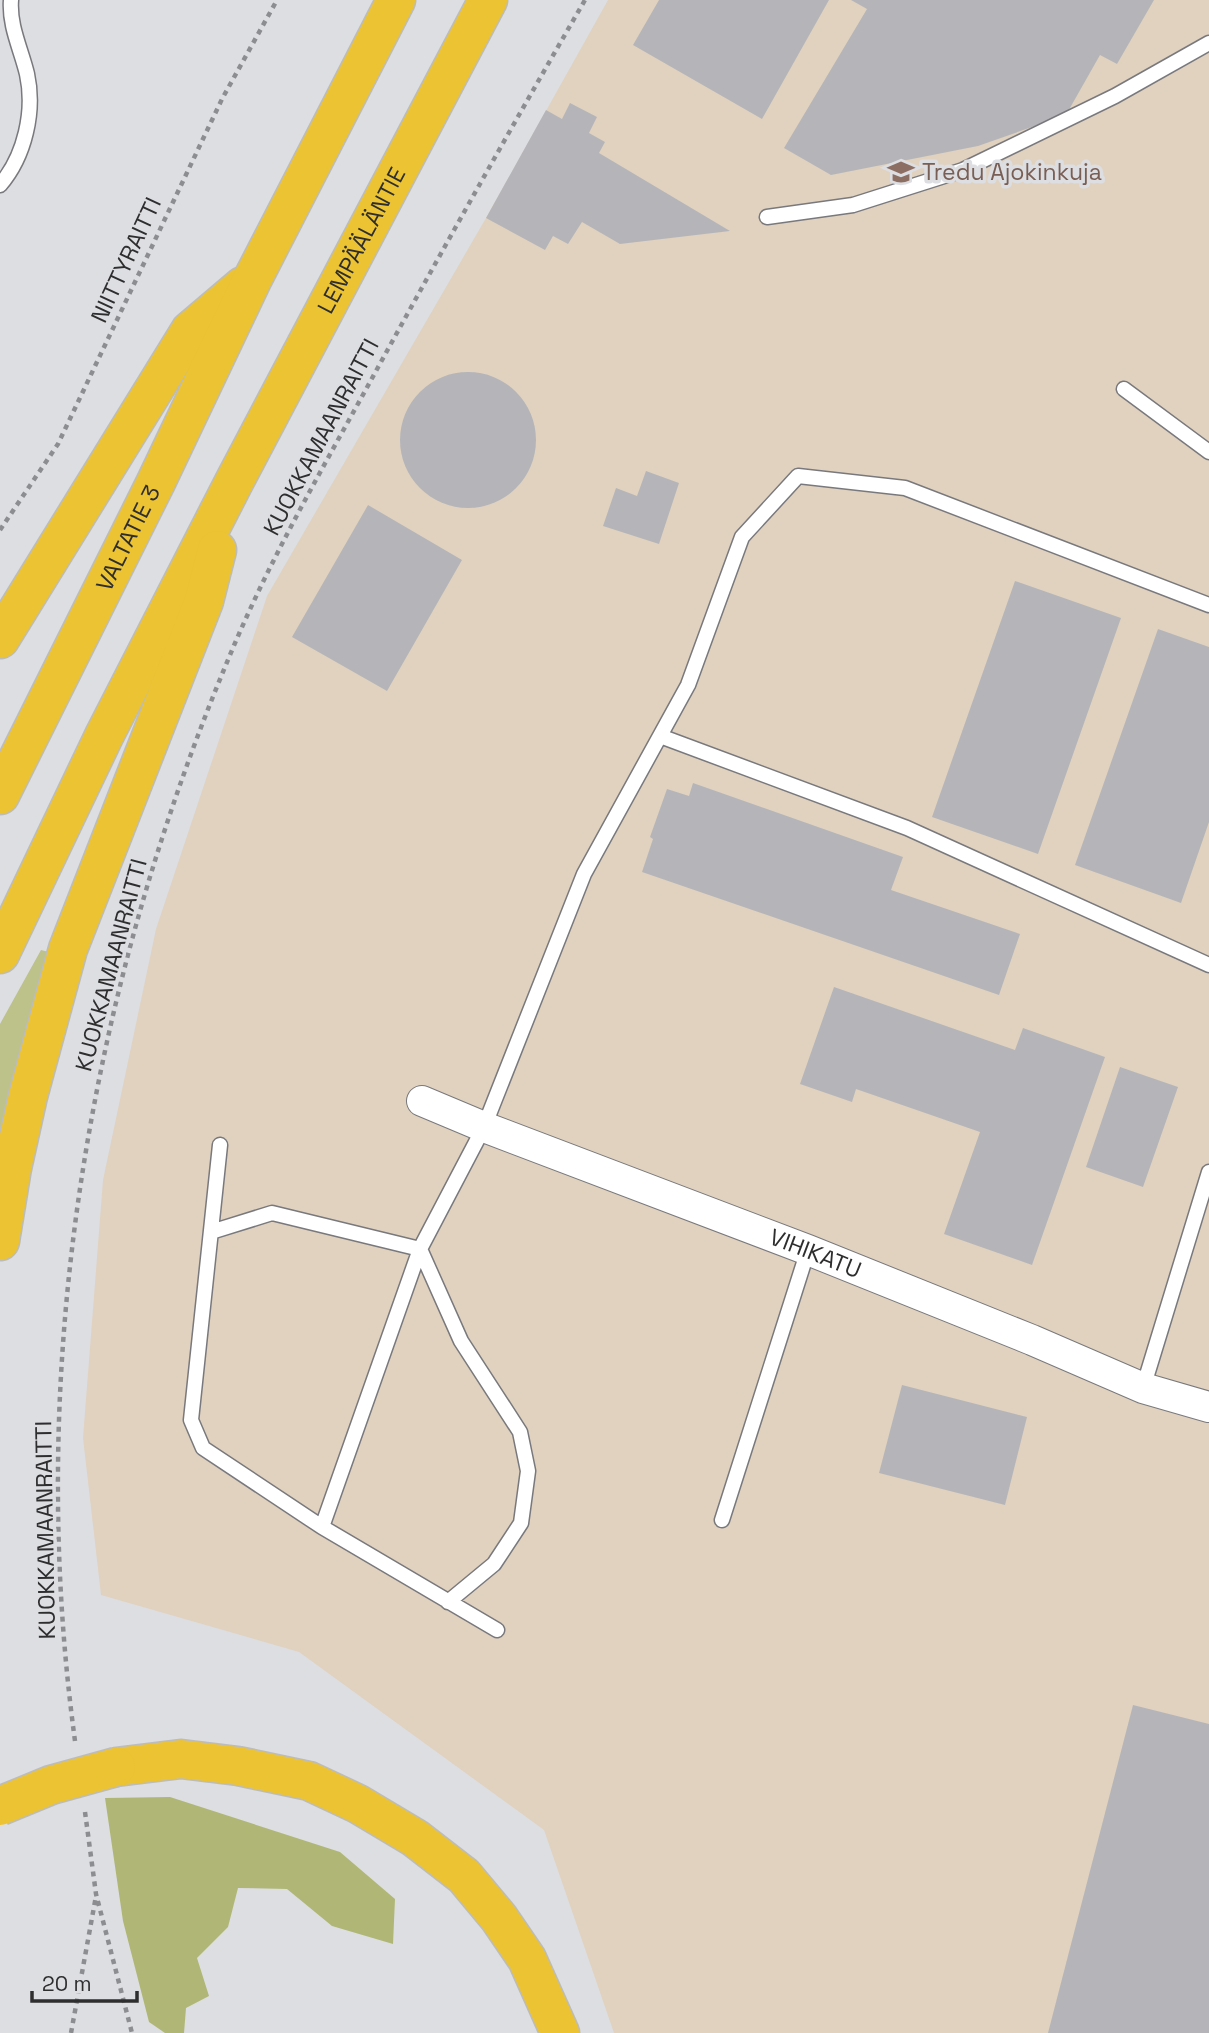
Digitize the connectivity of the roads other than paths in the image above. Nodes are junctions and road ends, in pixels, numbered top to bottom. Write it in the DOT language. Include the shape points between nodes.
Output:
graph roads {
  1 [pos="11,0"];
  2 [pos="396,0"];
  3 [pos="488,0"];
  4 [pos="1209,43"];
  5 [pos="0,185"];
  6 [pos="767,217"];
  7 [pos="253,278"];
  8 [pos="1124,389"];
  9 [pos="1209,452"];
  10 [pos="234,482"];
  11 [pos="1209,605"];
  12 [pos="0,639"];
  13 [pos="660,736"];
  14 [pos="0,795"];
  15 [pos="0,954"];
  16 [pos="1209,965"];
  17 [pos="422,1101"];
  18 [pos="484,1127"];
  19 [pos="220,1145"];
  20 [pos="1209,1172"];
  21 [pos="211,1232"];
  22 [pos="0,1241"];
  23 [pos="420,1249"];
  24 [pos="808,1250"];
  25 [pos="1143,1388"];
  26 [pos="1209,1408"];
  27 [pos="722,1520"];
  28 [pos="322,1527"];
  29 [pos="448,1602"];
  30 [pos="497,1630"];
  31 [pos="0,1806"];
  32 [pos="560,2033"];
  1 -- 5 [label="lane" via="31,106 24,140"];
  2 -- 7 [label="highway"];
  3 -- 10 [label="highway, LEMPÄÄLÄNTIE"];
  4 -- 6 [label="lane" via="1115,96 963,170 853,205"];
  7 -- 12 [label="highway" via="190,331"];
  7 -- 14 [label="highway, VALTATIE 3"];
  8 -- 9 [label="lane"];
  10 -- 15 [label="highway" via="104,736"];
  10 -- 22 [label="highway" via="204,601 68,950 28,1096"];
  11 -- 13 [label="lane" via="905,488 798,476 741,537 688,685"];
  13 -- 16 [label="lane" via="907,828"];
  13 -- 18 [label="lane" via="584,874"];
  17 -- 18 [label="street, VIHIKATU"];
  18 -- 23 [label="lane"];
  18 -- 24 [label="street, VIHIKATU"];
  19 -- 21 [label="lane"];
  20 -- 25 [label="lane"];
  21 -- 23 [label="lane" via="272,1213"];
  21 -- 28 [label="lane" via="191,1420 204,1448"];
  23 -- 28 [label="lane"];
  23 -- 29 [label="lane" via="461,1341 520,1432 528,1471 521,1522 494,1564"];
  24 -- 25 [label="street, VIHIKATU"];
  24 -- 27 [label="lane"];
  25 -- 26 [label="street, VIHIKATU"];
  28 -- 29 [label="lane"];
  29 -- 30 [label="lane"];
  31 -- 32 [label="highway, bridge" via="51,1784 116,1767 181,1759 309,1782 415,1838 464,1876 527,1959"];
}
